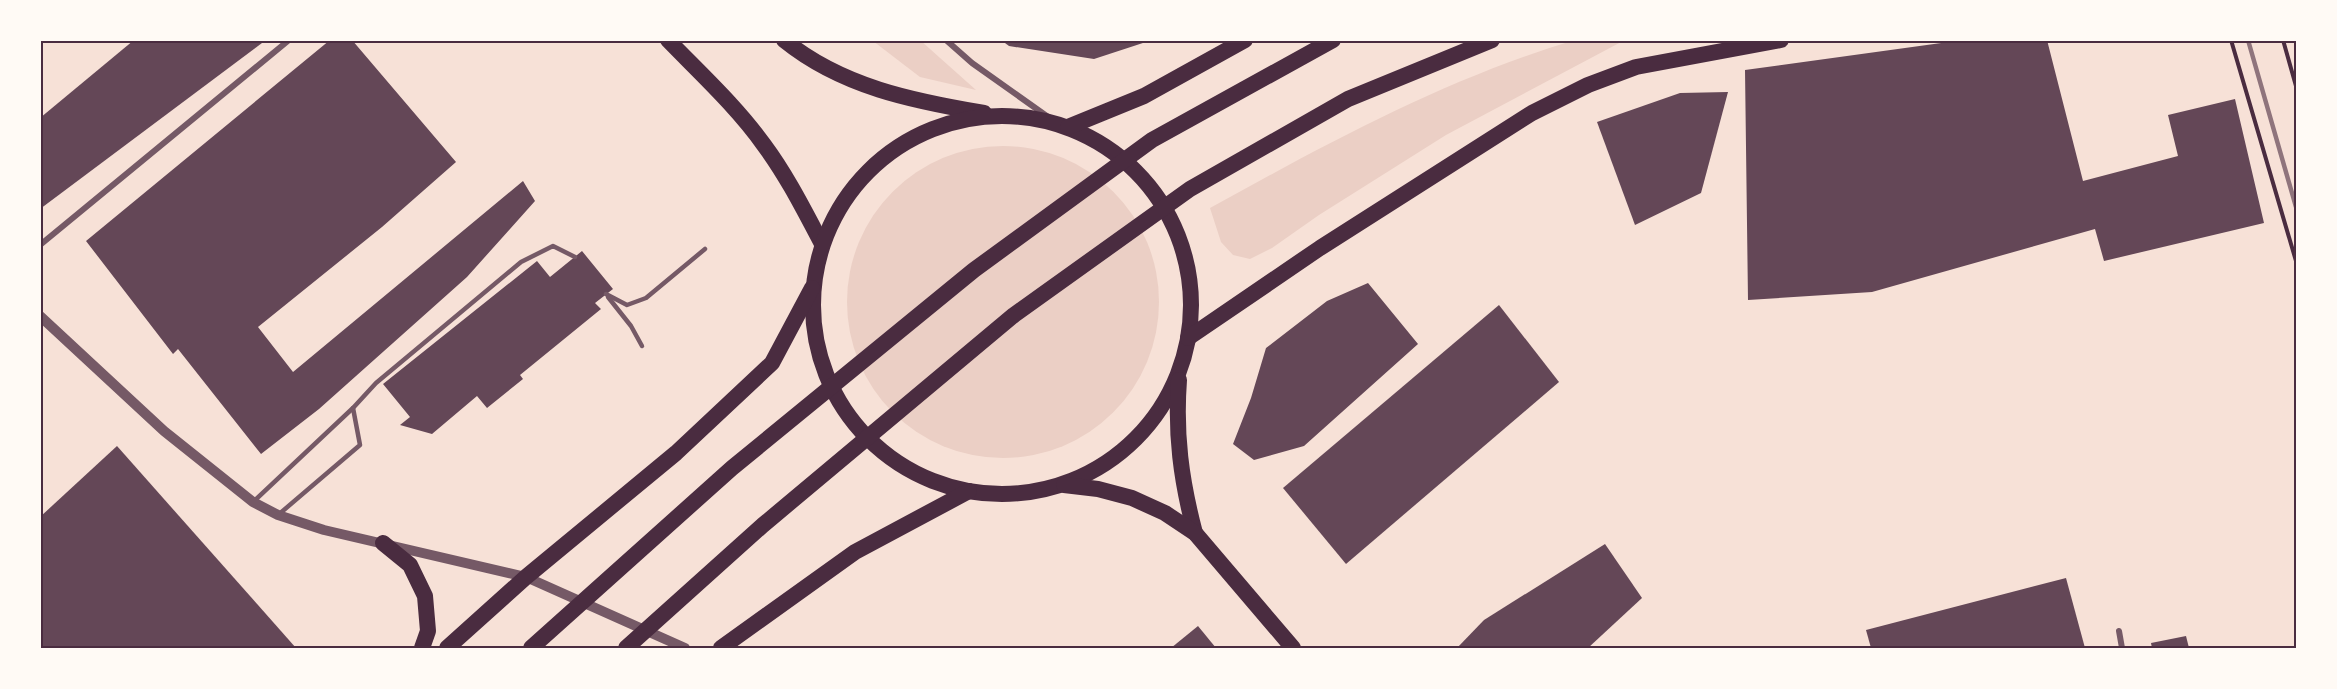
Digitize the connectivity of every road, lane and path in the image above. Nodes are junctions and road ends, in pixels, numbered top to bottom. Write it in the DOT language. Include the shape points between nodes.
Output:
graph roads {
  1 [pos="290,40"];
  2 [pos="668,40"];
  3 [pos="784,40"];
  4 [pos="946,40"];
  5 [pos="1245,40"];
  6 [pos="1333,40"];
  7 [pos="1492,40"];
  8 [pos="1780,40"];
  9 [pos="2231,40"];
  10 [pos="2283,40"];
  11 [pos="2296,86"];
  12 [pos="996,115"];
  13 [pos="1063,126"];
  14 [pos="822,244"];
  15 [pos="40,245"];
  16 [pos="705,249"];
  17 [pos="575,257"];
  18 [pos="2296,261"];
  19 [pos="813,285"];
  20 [pos="40,316"];
  21 [pos="1188,338"];
  22 [pos="642,346"];
  23 [pos="1179,371"];
  24 [pos="352,408"];
  25 [pos="1063,484"];
  26 [pos="969,491"];
  27 [pos="253,502"];
  28 [pos="278,514"];
  29 [pos="1195,533"];
  30 [pos="383,543"];
  31 [pos="526,577"];
  32 [pos="2119,630"];
  33 [pos="422,648"];
  34 [pos="447,648"];
  35 [pos="531,648"];
  36 [pos="626,648"];
  37 [pos="685,648"];
  38 [pos="721,648"];
  39 [pos="1293,648"];
  40 [pos="2122,648"];
  1 -- 15 [label="street"];
  2 -- 14 [label="highway" via="728,101 764,145"];
  3 -- 12 [label="highway" via="826,67 870,88 917,102"];
  4 -- 13 [label="street" via="972,63"];
  5 -- 13 [label="highway" via="1144,96"];
  6 -- 35 [label="highway" via="1152,140 974,270 732,468"];
  7 -- 36 [label="highway" via="1348,99 1190,189 1014,315 763,525"];
  8 -- 21 [label="highway" via="1636,66 1579,90 1532,114 1320,248"];
  9 -- 18 [label="path"];
  10 -- 11 [label="path"];
  12 -- 13 [label="highway"];
  12 -- 14 [label="highway" via="939,125 888,152 848,193"];
  13 -- 21 [label="highway" via="1114,152 1152,190 1177,236 1190,286"];
  14 -- 19 [label="highway"];
  16 -- 22 [label="lane" via="646,298 627,305 606,294"];
  17 -- 24 [label="lane" via="553,246 521,262 376,383"];
  19 -- 26 [label="highway" via="813,325 822,364 839,402 864,434 895,461 930,480"];
  19 -- 31 [label="highway" via="772,363 676,453"];
  20 -- 27 [label="street" via="164,431"];
  21 -- 23 [label="highway"];
  23 -- 25 [label="highway" via="1160,409 1134,441 1101,467"];
  23 -- 29 [label="highway" via="1178,453"];
  24 -- 27 [label="lane"];
  24 -- 28 [label="lane" via="360,445"];
  25 -- 26 [label="highway" via="1032,492"];
  25 -- 29 [label="highway" via="1132,498"];
  26 -- 38 [label="highway" via="855,552"];
  27 -- 28 [label="street"];
  28 -- 30 [label="street" via="324,530"];
  29 -- 39 [label="highway"];
  30 -- 31 [label="street"];
  30 -- 33 [label="highway" via="410,565 425,596 428,631"];
  31 -- 34 [label="highway"];
  31 -- 37 [label="street"];
  32 -- 40 [label="street"];
}
